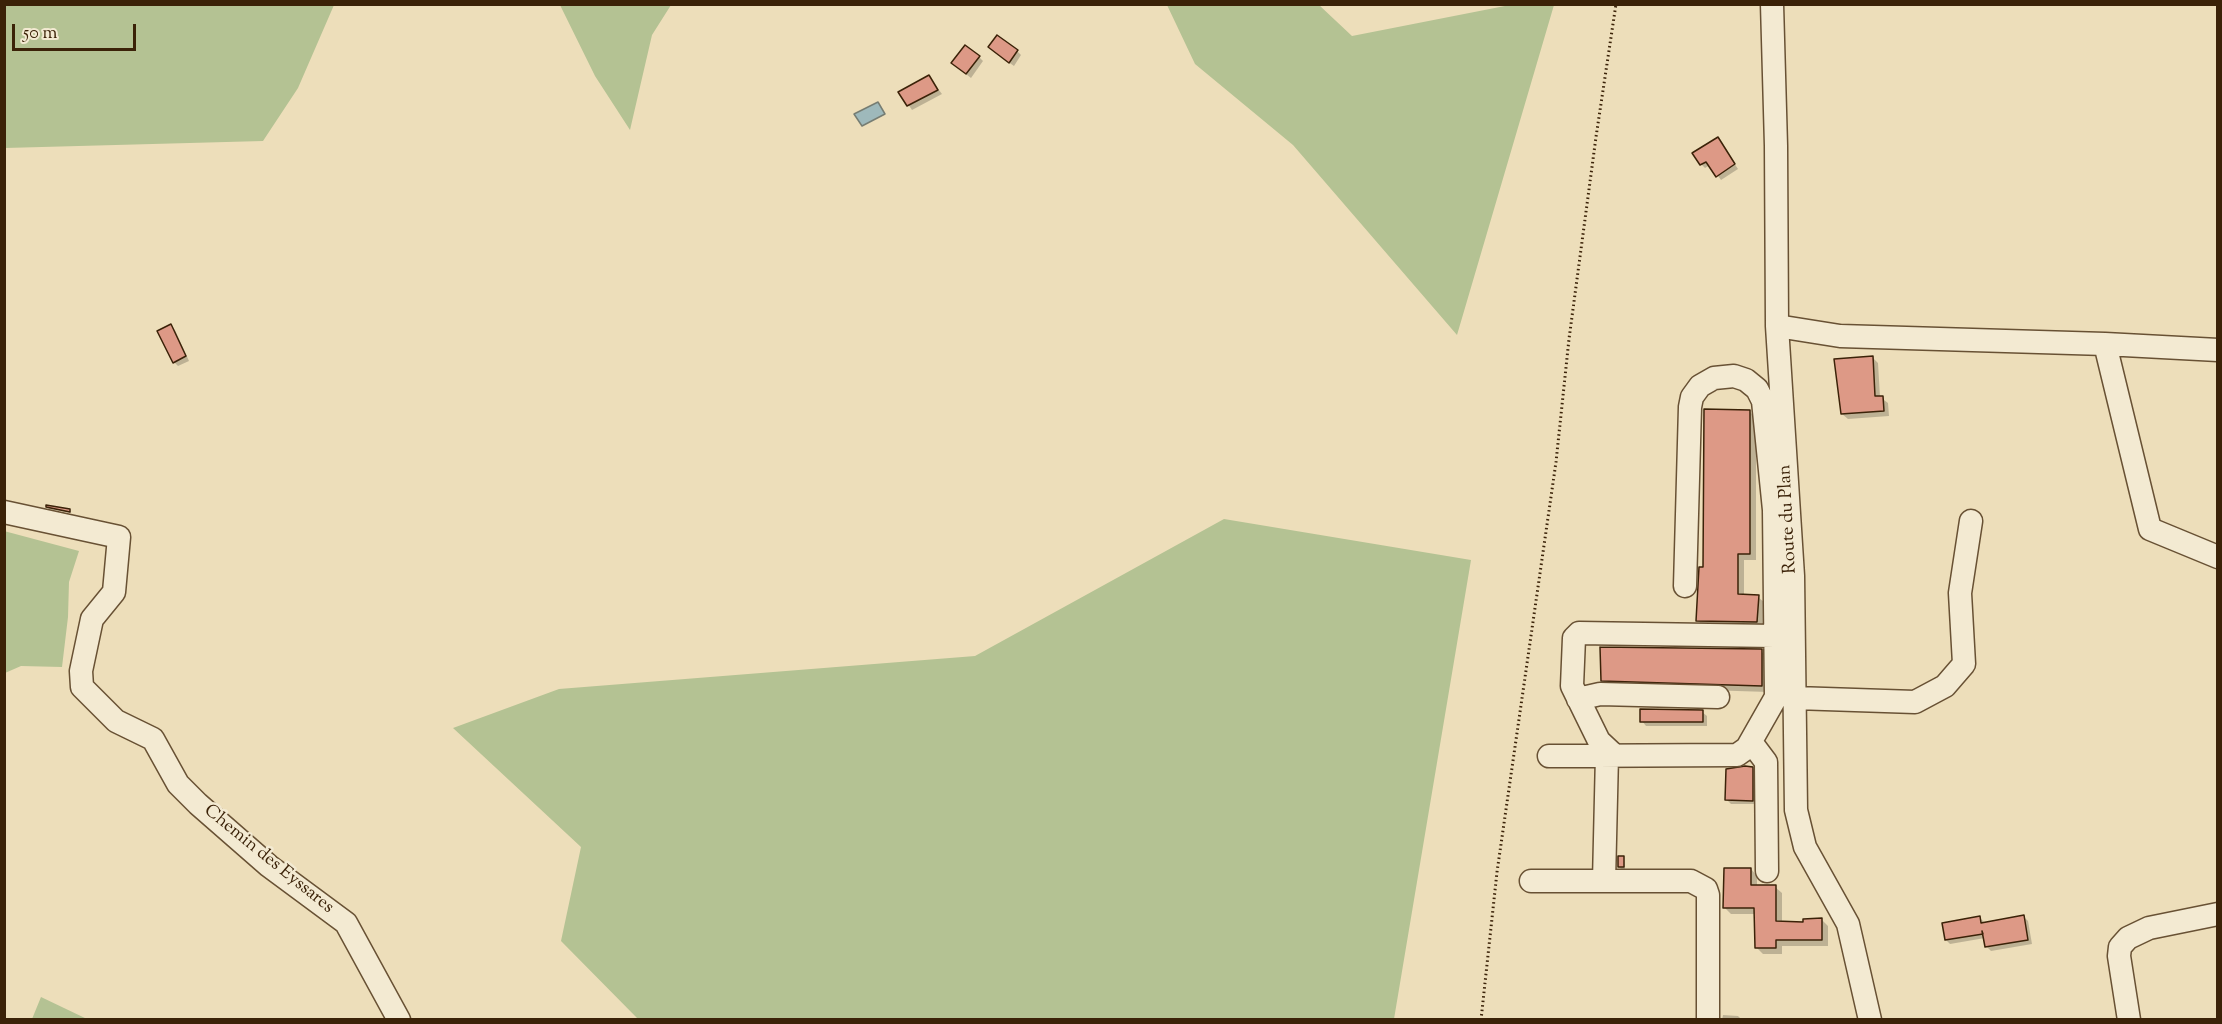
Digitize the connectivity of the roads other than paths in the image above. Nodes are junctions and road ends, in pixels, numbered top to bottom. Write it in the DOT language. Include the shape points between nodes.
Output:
graph roads {
  1 [pos="1772,4"];
  2 [pos="1777,326"];
  3 [pos="2105,344"];
  4 [pos="2217,350"];
  5 [pos="4,512"];
  6 [pos="1971,521"];
  7 [pos="2217,557"];
  8 [pos="1685,586"];
  9 [pos="1774,636"];
  10 [pos="1718,697"];
  11 [pos="1795,698"];
  12 [pos="1578,699"];
  13 [pos="1796,737"];
  14 [pos="1759,749"];
  15 [pos="1611,755"];
  16 [pos="1550,756"];
  17 [pos="1767,871"];
  18 [pos="1531,881"];
  19 [pos="1604,881"];
  20 [pos="2217,914"];
  21 [pos="399,1020"];
  22 [pos="1708,1020"];
  23 [pos="1870,1020"];
  24 [pos="2128,1020"];
  1 -- 2 [label="street, Route du Plan"];
  2 -- 3 [label="street" via="1840,336"];
  2 -- 11 [label="street, Route du Plan" via="1793,576"];
  3 -- 4 [label="street"];
  3 -- 7 [label="street" via="2150,529"];
  5 -- 21 [label="street, Chemin des Eyssares" via="118,537 114,592 92,619 81,671 82,687 116,721 153,739 178,784 198,804 269,866 346,923"];
  6 -- 11 [label="street" via="1960,593 1964,664 1946,686 1915,702"];
  8 -- 9 [label="street" via="1692,397 1700,386 1714,378 1734,376 1757,389 1763,401 1774,510"];
  9 -- 12 [label="street" via="1579,633 1574,638 1572,686"];
  9 -- 14 [label="street" via="1776,697"];
  10 -- 12 [label="street" via="1600,694"];
  11 -- 13 [label="street, Route du Plan"];
  12 -- 15 [label="street" via="1599,741"];
  13 -- 14 [label="street"];
  13 -- 23 [label="street, Route du Plan" via="1796,810 1805,847 1848,924"];
  14 -- 15 [label="street" via="1747,748 1737,755"];
  14 -- 17 [label="street" via="1766,762"];
  15 -- 16 [label="street"];
  15 -- 19 [label="street"];
  18 -- 19 [label="street"];
  19 -- 22 [label="street" via="1691,881 1706,889"];
  20 -- 24 [label="street" via="2148,928 2120,947"];
}
